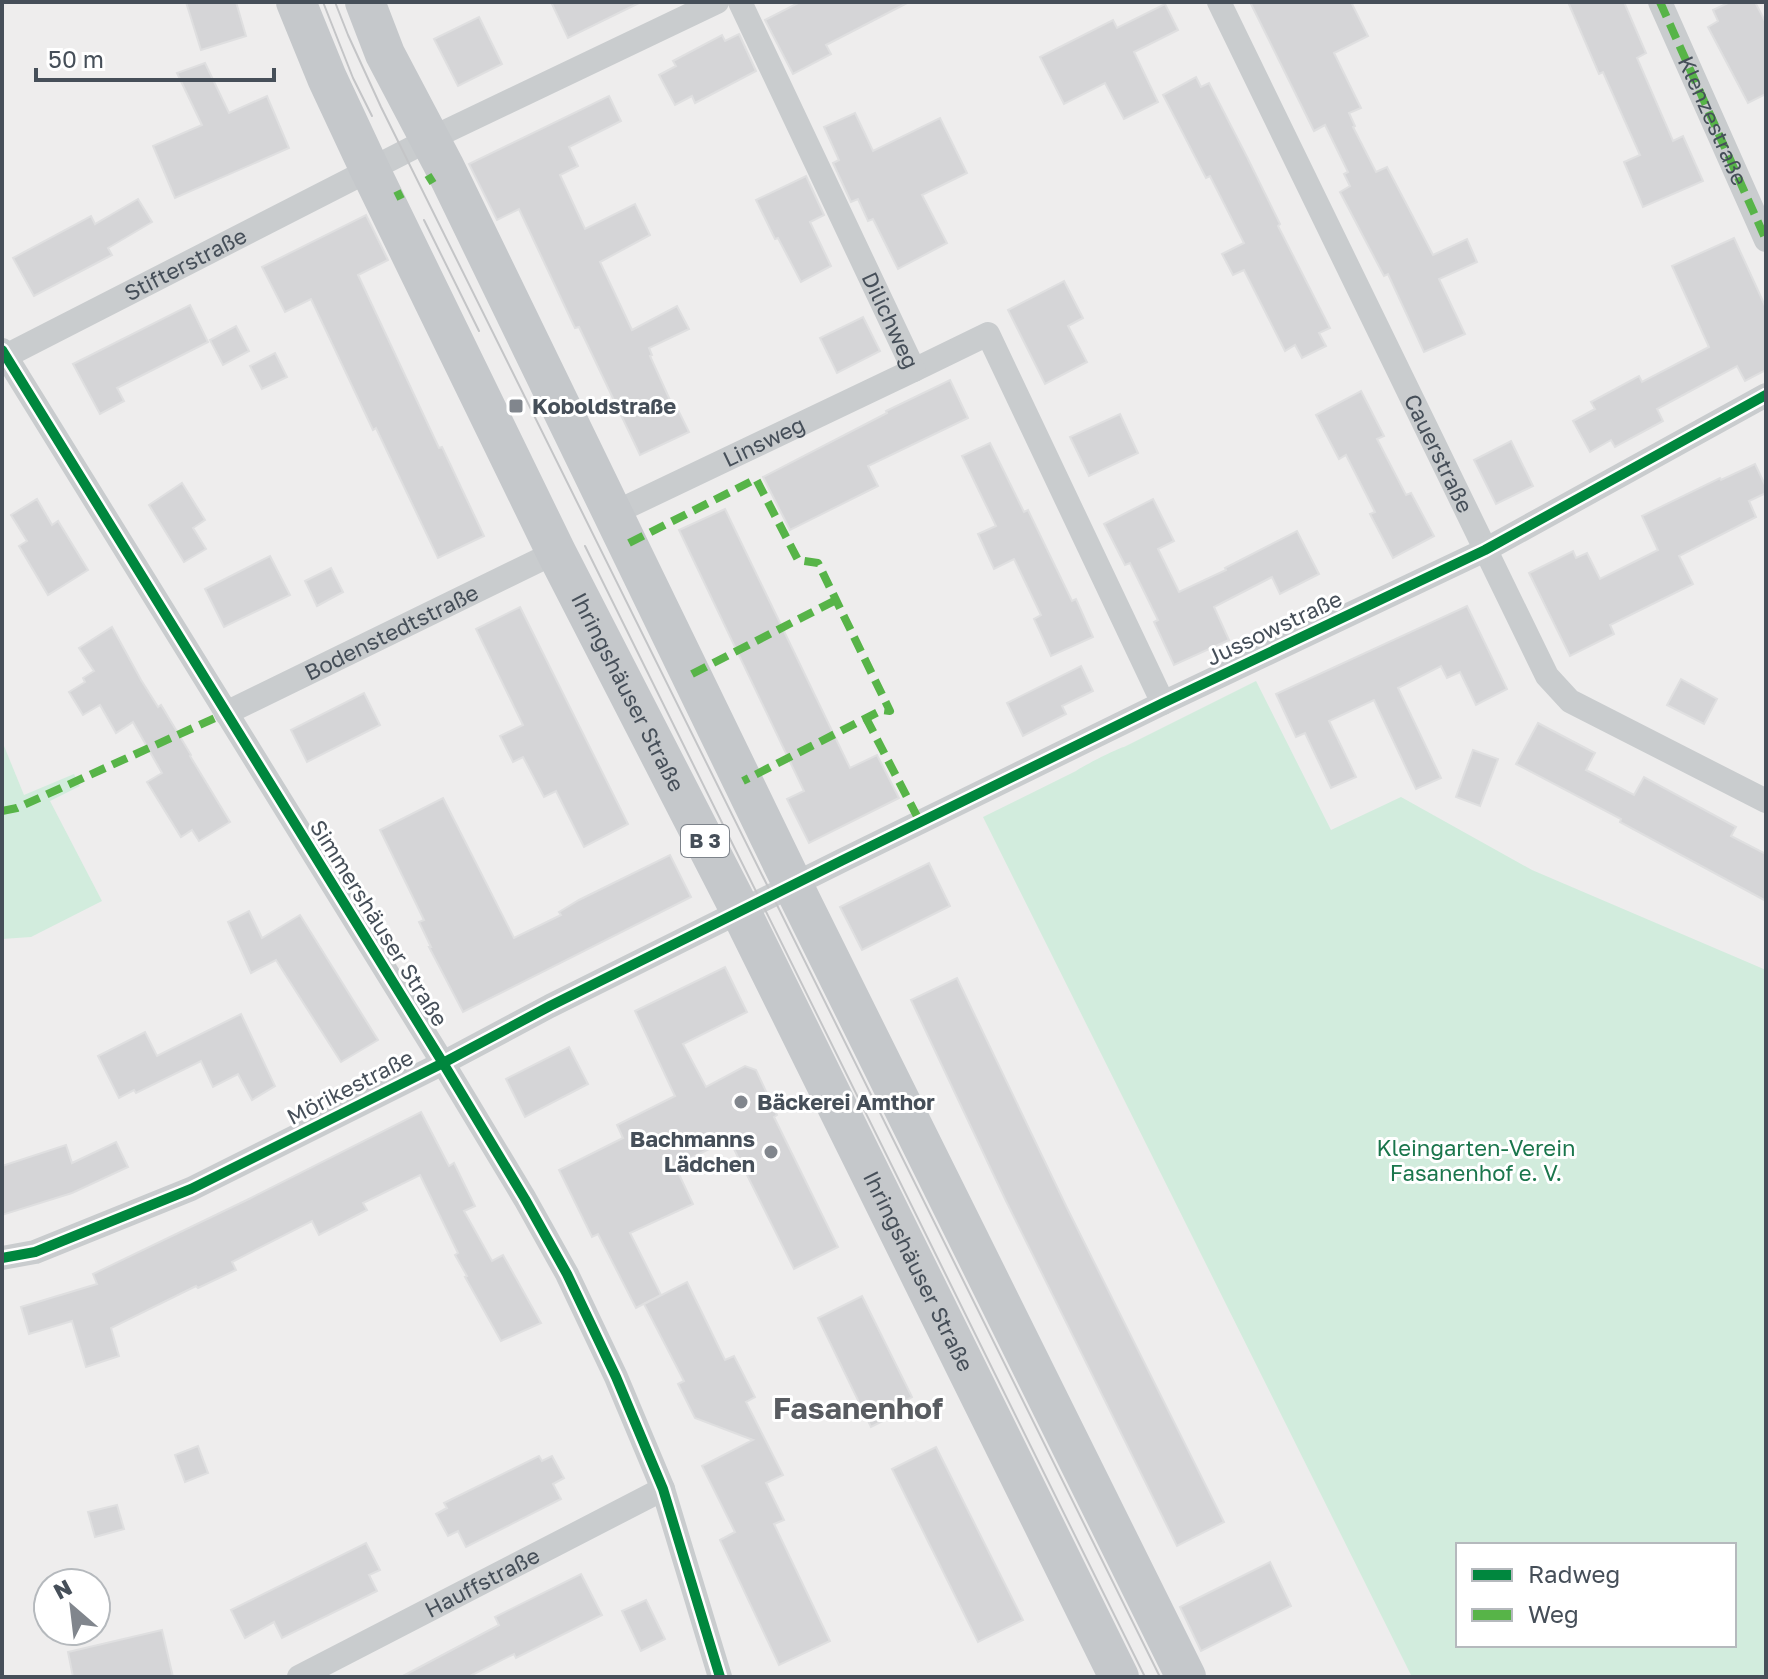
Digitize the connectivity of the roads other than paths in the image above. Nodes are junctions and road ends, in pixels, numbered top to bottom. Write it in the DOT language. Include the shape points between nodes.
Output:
graph roads {
  1 [pos="296,2"];
  2 [pos="365,2"];
  3 [pos="717,2"];
  4 [pos="740,2"];
  5 [pos="1219,2"];
  6 [pos="1660,2"];
  7 [pos="430,139"];
  8 [pos="370,170"];
  9 [pos="1766,240"];
  10 [pos="3,355"];
  11 [pos="914,370"];
  12 [pos="1766,395"];
  13 [pos="614,513"];
  14 [pos="1485,550"];
  15 [pos="556,552"];
  16 [pos="1163,703"];
  17 [pos="226,713"];
  18 [pos="1766,801"];
  19 [pos="793,885"];
  20 [pos="741,912"];
  21 [pos="443,1063"];
  22 [pos="2,1258"];
  23 [pos="663,1489"];
  24 [pos="299,1677"];
  25 [pos="720,1677"];
  26 [pos="1119,1677"];
  27 [pos="1186,1677"];
  1 -- 8 [label="main road, Ihringshäuser Straße / B 3"];
  2 -- 7 [label="main road, B 3" via="385,54"];
  3 -- 7 [label="street"];
  4 -- 11 [label="street, Dilichweg"];
  5 -- 14 [label="street, Cauerstraße"];
  6 -- 9 [label="street, Klenzestraße"];
  7 -- 8 [label="street"];
  7 -- 13 [label="main road, B 3"];
  8 -- 10 [label="street, Stifterstraße"];
  8 -- 15 [label="main road, Ihringshäuser Straße / B 3"];
  10 -- 17 [label="street, Simmershäuser Straße"];
  11 -- 13 [label="street, Linsweg"];
  11 -- 16 [label="street, Dilichweg" via="988,334"];
  12 -- 14 [label="street, Jussowstraße"];
  13 -- 19 [label="main road, B 3"];
  14 -- 16 [label="street, Jussowstraße"];
  14 -- 18 [label="street, Cauerstraße" via="1547,676 1570,701"];
  15 -- 17 [label="street, Bodenstedtstraße"];
  15 -- 20 [label="main road, Ihringshäuser Straße / B 3"];
  16 -- 19 [label="street, Jussowstraße"];
  17 -- 21 [label="street, Simmershäuser Straße"];
  19 -- 20 [label="street, Mörikestraße"];
  19 -- 27 [label="main road, B 3"];
  20 -- 21 [label="street, Mörikestraße"];
  20 -- 26 [label="main road, Ihringshäuser Straße / B 3"];
  21 -- 22 [label="street, Mörikestraße" via="191,1189 35,1252"];
  21 -- 23 [label="street, Simmershäuser Straße" via="567,1274"];
  23 -- 24 [label="street, Hauffstraße"];
  23 -- 25 [label="street, Simmershäuser Straße"];
}
